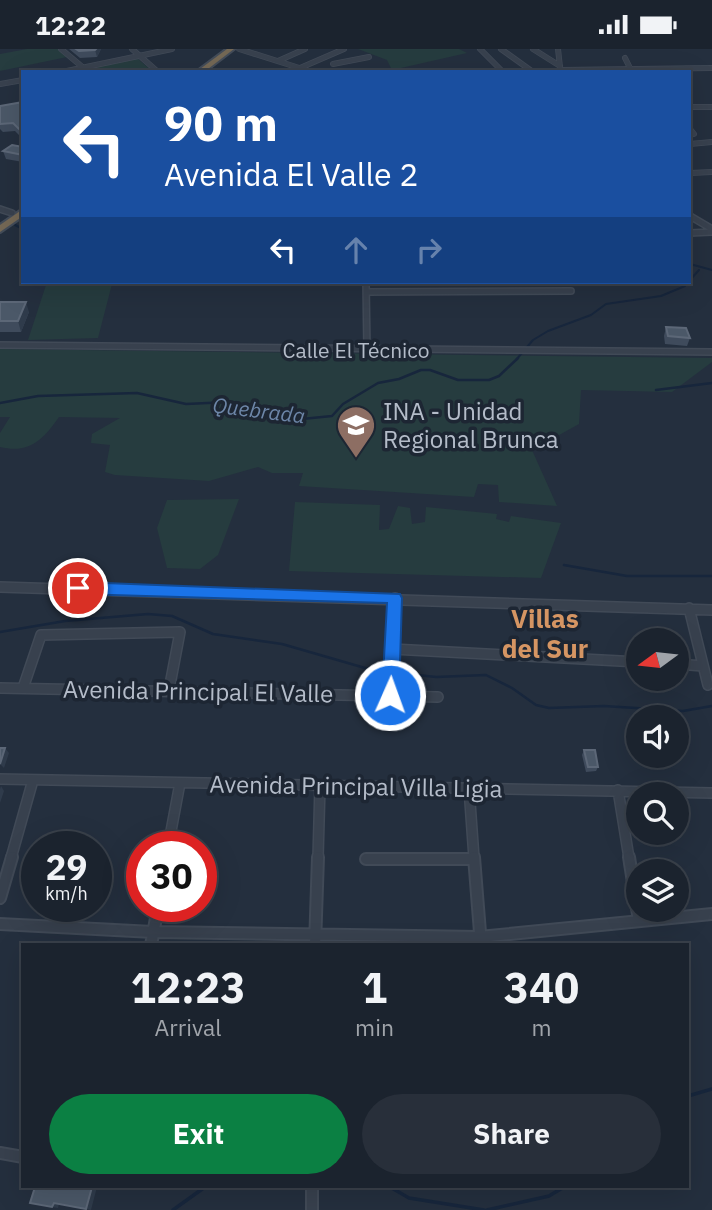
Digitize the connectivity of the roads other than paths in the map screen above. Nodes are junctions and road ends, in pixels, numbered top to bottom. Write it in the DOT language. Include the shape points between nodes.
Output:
graph roads {
  1 [pos="61,49"];
  2 [pos="132,49"];
  3 [pos="172,49"];
  4 [pos="231,49"];
  5 [pos="238,49"];
  6 [pos="304,49"];
  7 [pos="344,49"];
  8 [pos="480,49"];
  9 [pos="501,49"];
  10 [pos="533,49"];
  11 [pos="558,49"];
  12 [pos="140,55"];
  13 [pos="325,57"];
  14 [pos="369,57"];
  15 [pos="625,58"];
  16 [pos="278,61"];
  17 [pos="340,62"];
  18 [pos="333,64"];
  19 [pos="83,67"];
  20 [pos="300,68"];
  21 [pos="712,68"];
  22 [pos="561,69"];
  23 [pos="70,70"];
  24 [pos="86,70"];
  25 [pos="156,70"];
  26 [pos="202,70"];
  27 [pos="209,70"];
  28 [pos="306,70"];
  29 [pos="501,70"];
  30 [pos="530,70"];
  31 [pos="631,70"];
  32 [pos="21,80"];
  33 [pos="0,84"];
  34 [pos="691,107"];
  35 [pos="712,107"];
  36 [pos="691,130"];
  37 [pos="694,134"];
  38 [pos="712,142"];
  39 [pos="691,144"];
  40 [pos="712,172"];
  41 [pos="691,173"];
  42 [pos="21,206"];
  43 [pos="0,209"];
  44 [pos="12,213"];
  45 [pos="21,213"];
  46 [pos="691,217"];
  47 [pos="0,222"];
  48 [pos="0,229"];
  49 [pos="712,230"];
  50 [pos="691,233"];
  51 [pos="366,284"];
  52 [pos="571,291"];
  53 [pos="367,292"];
  54 [pos="0,345"];
  55 [pos="367,350"];
  56 [pos="712,352"];
  57 [pos="0,587"];
  58 [pos="395,598"];
  59 [pos="689,608"];
  60 [pos="712,610"];
  61 [pos="392,649"];
  62 [pos="626,661"];
  63 [pos="690,665"];
  64 [pos="703,666"];
  65 [pos="708,685"];
  66 [pos="0,688"];
  67 [pos="23,688"];
  68 [pos="169,690"];
  69 [pos="390,695"];
  70 [pos="438,697"];
  71 [pos="0,779"];
  72 [pos="33,780"];
  73 [pos="180,783"];
  74 [pos="320,785"];
  75 [pos="470,788"];
  76 [pos="618,790"];
  77 [pos="712,793"];
  78 [pos="171,831"];
  79 [pos="366,859"];
  80 [pos="474,859"];
  81 [pos="629,859"];
  82 [pos="0,898"];
  83 [pos="712,914"];
  84 [pos="689,916"];
  85 [pos="155,922"];
  86 [pos="631,922"];
  87 [pos="0,924"];
  88 [pos="153,932"];
  89 [pos="315,940"];
  90 [pos="480,941"];
  91 [pos="151,943"];
  92 [pos="0,1153"];
  93 [pos="21,1157"];
  94 [pos="312,1188"];
  95 [pos="312,1210"];
  1 -- 19 [label="street"];
  2 -- 12 [label="street"];
  3 -- 12 [label="street"];
  4 -- 26 [label="highway"];
  5 -- 16 [label="street"];
  5 -- 27 [label="highway"];
  6 -- 16 [label="street"];
  7 -- 13 [label="street"];
  8 -- 29 [label="street"];
  9 -- 30 [label="street"];
  10 -- 22 [label="street"];
  11 -- 22 [label="street"];
  12 -- 19 [label="street"];
  12 -- 25 [label="street"];
  13 -- 17 [label="street"];
  13 -- 20 [label="street"];
  14 -- 17 [label="street"];
  15 -- 31 [label="street"];
  16 -- 20 [label="street"];
  17 -- 18 [label="street"];
  19 -- 23 [label="street"];
  19 -- 24 [label="street"];
  20 -- 28 [label="street"];
  21 -- 31 [label="street"];
  22 -- 31 [label="street"];
  32 -- 33 [label="street"];
  34 -- 35 [label="street"];
  36 -- 37 [label="street"];
  38 -- 39 [label="street"];
  40 -- 41 [label="street"];
  42 -- 44 [label="highway"];
  43 -- 44 [label="street"];
  44 -- 47 [label="highway"];
  45 -- 48 [label="highway"];
  46 -- 49 [label="street"];
  49 -- 50 [label="street"];
  51 -- 53 [label="street"];
  52 -- 53 [label="street"];
  53 -- 55 [label="street"];
  54 -- 55 [label="street, Calle El Técnico"];
  55 -- 56 [label="street, Calle El Técnico"];
  57 -- 58 [label="street"];
  58 -- 59 [label="street"];
  58 -- 61 [label="street"];
  59 -- 60 [label="street"];
  59 -- 64 [label="street"];
  61 -- 62 [label="street"];
  61 -- 69 [label="street"];
  63 -- 64 [label="street"];
  64 -- 65 [label="street"];
  66 -- 67 [label="street, Avenida Principal El Valle"];
  67 -- 68 [label="street, Avenida Principal El Valle"];
  67 -- 68 [label="street" via="41,635 180,632"];
  68 -- 69 [label="street, Avenida Principal El Valle"];
  69 -- 70 [label="street, Avenida Principal El Valle"];
  71 -- 72 [label="street, Avenida Principal Villa Ligia"];
  72 -- 73 [label="street, Avenida Principal Villa Ligia"];
  72 -- 82 [label="street"];
  73 -- 74 [label="street, Avenida Principal Villa Ligia"];
  73 -- 78 [label="street"];
  74 -- 75 [label="street, Avenida Principal Villa Ligia"];
  74 -- 89 [label="street"];
  75 -- 76 [label="street, Avenida Principal Villa Ligia"];
  75 -- 80 [label="street"];
  76 -- 77 [label="street, Avenida Principal Villa Ligia"];
  76 -- 81 [label="street"];
  79 -- 80 [label="street"];
  80 -- 90 [label="street"];
  83 -- 84 [label="street"];
  85 -- 88 [label="street"];
  86 -- 90 [label="street"];
  87 -- 88 [label="street"];
  88 -- 89 [label="street"];
  88 -- 91 [label="street"];
  89 -- 90 [label="street"];
  92 -- 93 [label="street"];
  94 -- 95 [label="street"];
}
